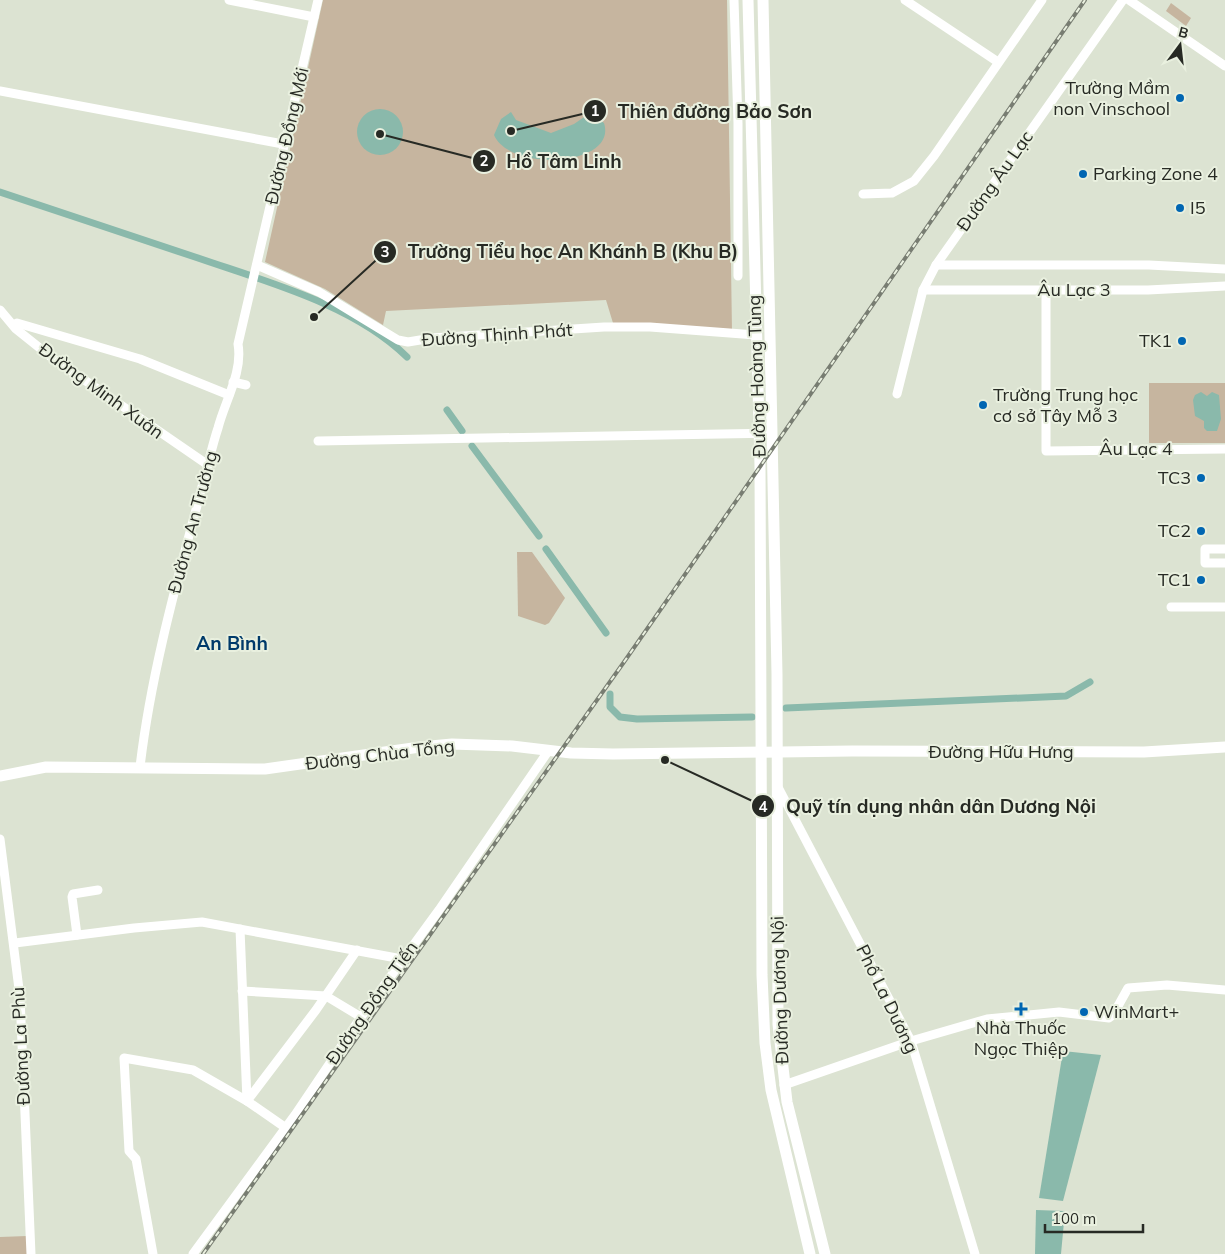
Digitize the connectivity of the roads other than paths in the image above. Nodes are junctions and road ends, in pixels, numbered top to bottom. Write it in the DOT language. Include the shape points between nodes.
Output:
graph roads {
  1 [pos="229,0"];
  2 [pos="318,0"];
  3 [pos="734,0"];
  4 [pos="748,0"];
  5 [pos="763,0"];
  6 [pos="905,0"];
  7 [pos="1042,0"];
  8 [pos="1124,0"];
  9 [pos="1129,0"];
  10 [pos="314,16"];
  11 [pos="998,62"];
  12 [pos="1225,66"];
  13 [pos="0,91"];
  14 [pos="751,126"];
  15 [pos="738,127"];
  16 [pos="767,143"];
  17 [pos="283,144"];
  18 [pos="751,144"];
  19 [pos="863,194"];
  20 [pos="936,265"];
  21 [pos="1225,269"];
  22 [pos="255,272"];
  23 [pos="770,272"];
  24 [pos="754,274"];
  25 [pos="738,276"];
  26 [pos="1225,286"];
  27 [pos="1046,289"];
  28 [pos="923,290"];
  29 [pos="0,310"];
  30 [pos="17,323"];
  31 [pos="756,335"];
  32 [pos="233,382"];
  33 [pos="246,385"];
  34 [pos="897,394"];
  35 [pos="229,395"];
  36 [pos="758,433"];
  37 [pos="772,433"];
  38 [pos="318,441"];
  39 [pos="1225,449"];
  40 [pos="208,465"];
  41 [pos="1225,549"];
  42 [pos="1225,563"];
  43 [pos="1171,607"];
  44 [pos="1225,607"];
  45 [pos="1225,747"];
  46 [pos="549,750"];
  47 [pos="761,752"];
  48 [pos="778,752"];
  49 [pos="140,767"];
  50 [pos="0,776"];
  51 [pos="777,786"];
  52 [pos="0,839"];
  53 [pos="2,858"];
  54 [pos="98,890"];
  55 [pos="240,930"];
  56 [pos="77,935"];
  57 [pos="15,943"];
  58 [pos="357,950"];
  59 [pos="402,959"];
  60 [pos="1225,990"];
  61 [pos="242,991"];
  62 [pos="326,996"];
  63 [pos="361,1017"];
  64 [pos="911,1041"];
  65 [pos="784,1086"];
  66 [pos="771,1090"];
  67 [pos="247,1101"];
  68 [pos="286,1128"];
  69 [pos="31,1254"];
  70 [pos="153,1254"];
  71 [pos="193,1254"];
  72 [pos="810,1254"];
  73 [pos="825,1254"];
  74 [pos="975,1254"];
  1 -- 10 [label="street"];
  2 -- 10 [label="street, Đường Đồng Mới"];
  3 -- 15 [label="street"];
  4 -- 14 [label="main road, Đường Hoàng Tùng"];
  5 -- 16 [label="main road, Đường Hoàng Tùng"];
  6 -- 11 [label="street"];
  7 -- 11 [label="street"];
  8 -- 20 [label="street, Đường Âu Lạc"];
  9 -- 12 [label="street"];
  10 -- 17 [label="street, Đường Đồng Mới"];
  11 -- 19 [label="street" via="914,181 892,193"];
  13 -- 17 [label="street"];
  14 -- 15 [label="street"];
  14 -- 18 [label="main road, Đường Hoàng Tùng"];
  15 -- 25 [label="street"];
  16 -- 18 [label="main road"];
  16 -- 23 [label="main road, Đường Hoàng Tùng"];
  17 -- 22 [label="street, Đường Đồng Mới"];
  18 -- 24 [label="main road, Đường Hoàng Tùng"];
  20 -- 21 [label="street, Âu Lạc 3" via="1149,265"];
  20 -- 28 [label="street, Đường Âu Lạc"];
  22 -- 31 [label="street, Đường Thịnh Phát" via="319,292 372,330 408,342 432,338 650,327"];
  22 -- 32 [label="street, Đường An Trường" via="238,344 240,355"];
  23 -- 24 [label="main road"];
  23 -- 37 [label="main road, Đường Hoàng Tùng"];
  24 -- 31 [label="main road, Đường Hoàng Tùng"];
  26 -- 27 [label="street, Âu Lạc 3" via="1148,290"];
  27 -- 28 [label="street, Âu Lạc 3"];
  27 -- 39 [label="street, Âu Lạc 4" via="1046,451"];
  28 -- 34 [label="street, Đường Âu Lạc"];
  29 -- 40 [label="street, Đường Minh Xuân" via="16,329 51,357"];
  30 -- 35 [label="street" via="140,359"];
  31 -- 36 [label="main road, Đường Hoàng Tùng"];
  32 -- 33 [label="street"];
  32 -- 35 [label="street, Đường An Trường"];
  35 -- 40 [label="street, Đường An Trường"];
  36 -- 37 [label="street"];
  36 -- 38 [label="street"];
  36 -- 47 [label="main road, Đường Hoàng Tùng"];
  37 -- 48 [label="main road, Đường Hoàng Tùng"];
  40 -- 49 [label="street, Đường An Trường" via="166,622"];
  41 -- 42 [label="street" via="1205,548 1205,563"];
  43 -- 44 [label="street"];
  45 -- 48 [label="main road, Đường Hữu Hưng" via="1144,752"];
  46 -- 47 [label="main road, Đường Chùa Tổng" via="613,754"];
  46 -- 49 [label="main road, Đường Chùa Tổng" via="452,744 265,769"];
  46 -- 59 [label="street, Đường Đồng Tiến"];
  47 -- 48 [label="main road, Đường Hữu Hưng"];
  47 -- 66 [label="main road, Đường Dương Nội" via="762,975"];
  48 -- 51 [label="main road, Đường Dương Nội"];
  49 -- 50 [label="main road, Đường Chùa Tổng" via="46,767"];
  51 -- 64 [label="street, Phố La Dương"];
  51 -- 65 [label="main road, Đường Dương Nội" via="778,1015"];
  52 -- 53 [label="street, Đường La Phù"];
  53 -- 57 [label="street, Đường La Phù"];
  54 -- 56 [label="street" via="73,894"];
  55 -- 56 [label="street" via="193,922"];
  55 -- 58 [label="street"];
  55 -- 61 [label="street"];
  56 -- 57 [label="street"];
  57 -- 69 [label="street, Đường La Phù"];
  58 -- 59 [label="street"];
  58 -- 62 [label="street"];
  59 -- 63 [label="street, Đường Đồng Tiến"];
  60 -- 64 [label="street" via="1167,985 1128,988 1110,1018 1059,1012 1010,1015 967,1023"];
  61 -- 62 [label="street"];
  61 -- 67 [label="street"];
  62 -- 63 [label="street"];
  62 -- 67 [label="street"];
  63 -- 68 [label="street, Đường Đồng Tiến"];
  64 -- 65 [label="street"];
  64 -- 74 [label="street, Phố La Dương"];
  65 -- 66 [label="main road"];
  65 -- 73 [label="main road, Đường Dương Nội"];
  66 -- 72 [label="main road, Đường Dương Nội"];
  67 -- 68 [label="street"];
  67 -- 70 [label="street" via="192,1070 124,1058 129,1151 136,1159"];
  68 -- 71 [label="street, Đường Đồng Tiến"];
}
